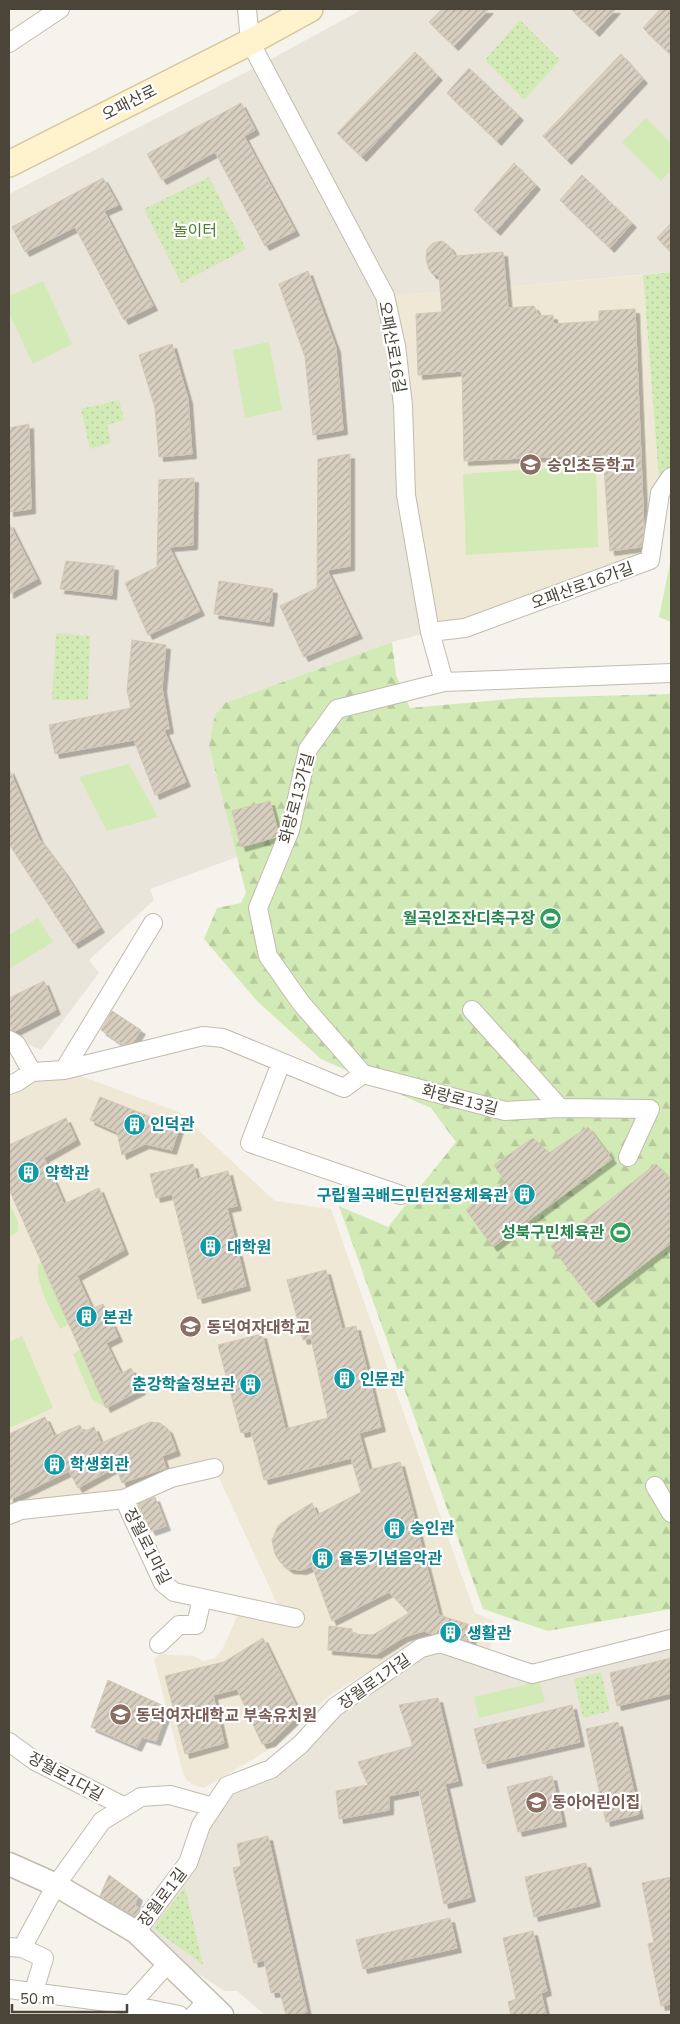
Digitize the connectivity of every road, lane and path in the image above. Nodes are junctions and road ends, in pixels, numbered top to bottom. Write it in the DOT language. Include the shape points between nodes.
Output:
graph roads {
  1 [pos="60,9"];
  2 [pos="247,9"];
  3 [pos="307,10"];
  4 [pos="250,42"];
  5 [pos="9,43"];
  6 [pos="9,163"];
  7 [pos="671,477"];
  8 [pos="430,632"];
  9 [pos="671,673"];
  10 [pos="444,682"];
  11 [pos="154,923"];
  12 [pos="472,1010"];
  13 [pos="9,1040"];
  14 [pos="281,1063"];
  15 [pos="64,1070"];
  16 [pos="32,1072"];
  17 [pos="363,1074"];
  18 [pos="9,1085"];
  19 [pos="560,1108"];
  20 [pos="628,1157"];
  21 [pos="402,1195"];
  22 [pos="214,1468"];
  23 [pos="655,1486"];
  24 [pos="124,1499"];
  25 [pos="671,1513"];
  26 [pos="9,1515"];
  27 [pos="202,1598"];
  28 [pos="295,1618"];
  29 [pos="671,1638"];
  30 [pos="159,1644"];
  31 [pos="9,1742"];
  32 [pos="125,1807"];
  33 [pos="214,1807"];
  34 [pos="9,1864"];
  35 [pos="56,1885"];
  36 [pos="136,1932"];
  37 [pos="15,1948"];
  38 [pos="168,1963"];
  39 [pos="9,1989"];
  40 [pos="33,1994"];
  41 [pos="130,2005"];
  42 [pos="208,2010"];
  43 [pos="179,2015"];
  1 -- 5 [label="street"];
  2 -- 4 [label="street"];
  3 -- 4 [label="main road, 오패산로"];
  4 -- 6 [label="main road, 오패산로"];
  4 -- 8 [label="street, 오패산로16길" via="385,296 396,346 403,405 406,495"];
  7 -- 8 [label="street, 오패산로16가길" via="660,493 650,560 464,628"];
  8 -- 10 [label="street, 오패산로16길"];
  9 -- 10 [label="street, 화랑로13가길"];
  10 -- 17 [label="street, 화랑로13가길" via="337,709 308,749 290,830 258,908 268,956 301,1003"];
  11 -- 15 [label="street"];
  12 -- 19 [label="street"];
  13 -- 16 [label="street" via="16,1044"];
  14 -- 15 [label="street" via="223,1038 203,1036"];
  14 -- 17 [label="street" via="344,1088"];
  14 -- 21 [label="street" via="250,1143"];
  15 -- 16 [label="street"];
  16 -- 18 [label="street"];
  17 -- 19 [label="street, 화랑로13길" via="505,1111"];
  19 -- 20 [label="street, 화랑로13길" via="650,1109"];
  22 -- 24 [label="street, 장월로1마길" via="171,1478"];
  23 -- 25 [label="street"];
  24 -- 26 [label="street, 장월로1마길" via="20,1510"];
  24 -- 27 [label="street, 장월로1마길" via="163,1583 174,1592"];
  27 -- 28 [label="street, 장월로1마길"];
  27 -- 30 [label="street" via="196,1625 179,1625"];
  29 -- 33 [label="street, 장월로1가길" via="532,1674 440,1643 421,1648 334,1707 301,1744 271,1769 228,1786"];
  31 -- 32 [label="street, 장월로1다길" via="35,1761"];
  32 -- 33 [label="street" via="140,1797 170,1795"];
  32 -- 35 [label="street" via="102,1821"];
  33 -- 36 [label="street, 장월로1길" via="201,1825 188,1862"];
  34 -- 35 [label="street, 장월로1길"];
  35 -- 36 [label="street, 장월로1길"];
  35 -- 37 [label="street"];
  36 -- 38 [label="street, 장월로1길"];
  37 -- 40 [label="street" via="44,1958"];
  38 -- 41 [label="street"];
  38 -- 42 [label="street, 장월로1길"];
  39 -- 40 [label="street"];
  40 -- 41 [label="street"];
  41 -- 43 [label="street"];
}
